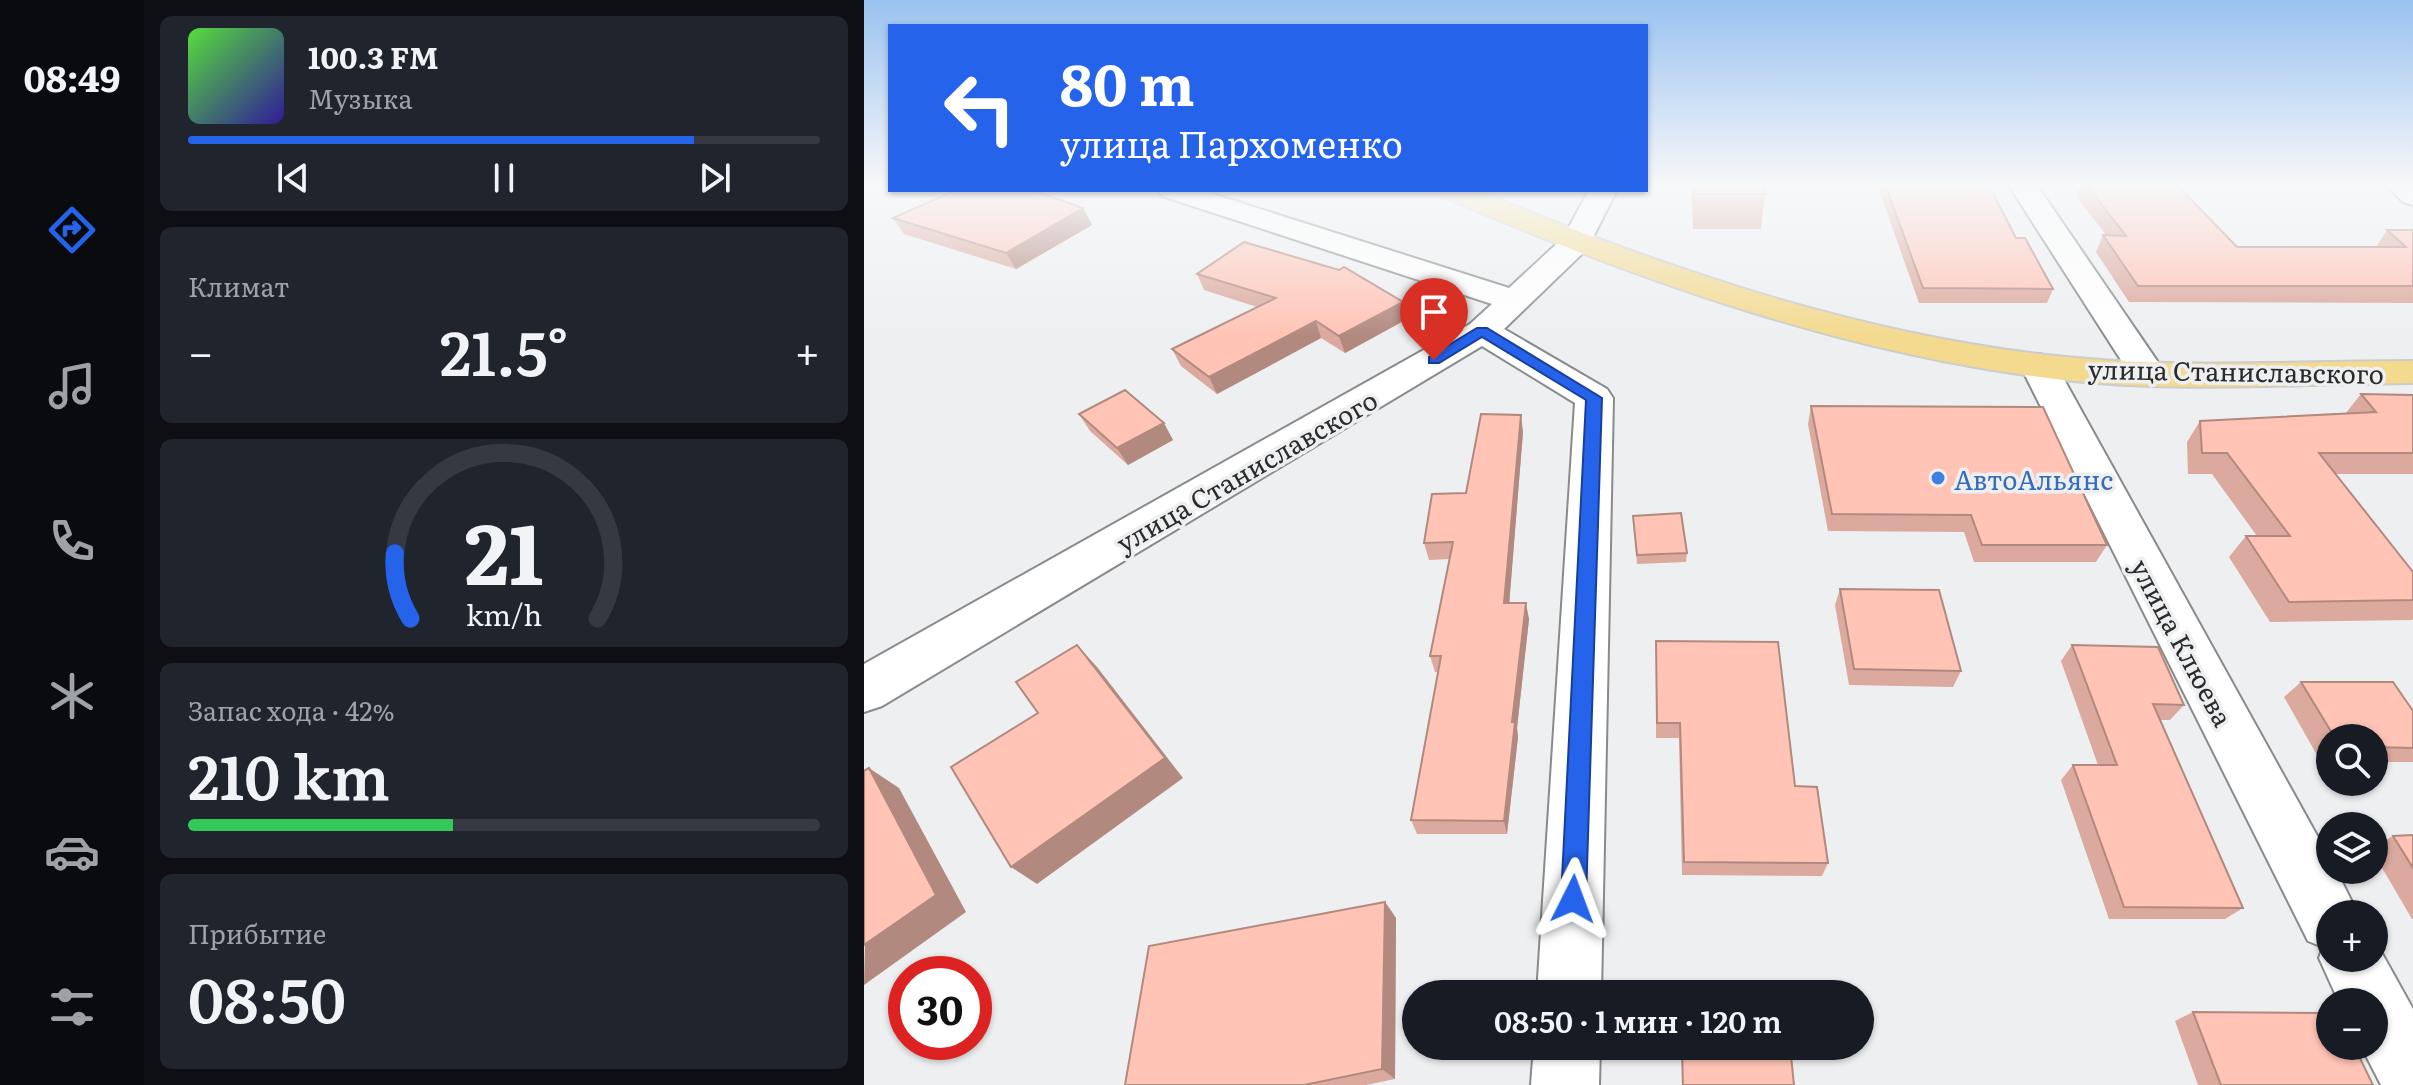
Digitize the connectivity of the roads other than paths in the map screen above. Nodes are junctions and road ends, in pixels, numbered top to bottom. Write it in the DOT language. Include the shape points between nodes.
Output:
graph roads {
  1 [pos="1307,235"];
  2 [pos="1556,235"];
  3 [pos="1580,235"];
  4 [pos="2056,235"];
  5 [pos="1576,243"];
  6 [pos="1499,315"];
  7 [pos="2038,365"];
  8 [pos="2413,372"];
  9 [pos="2148,374"];
  10 [pos="864,690"];
  11 [pos="2320,900"];
  12 [pos="1570,980"];
  13 [pos="2388,1029"];
  14 [pos="1566,1060"];
  15 [pos="2413,1076"];
  16 [pos="1565,1085"];
  1 -- 6 [label="street" via="1451,282"];
  2 -- 5 [label="main road"];
  3 -- 5 [label="street"];
  4 -- 9 [label="street"];
  5 -- 6 [label="street, улица Станиславского"];
  5 -- 7 [label="main road, улица Станиславского" via="1875,338"];
  6 -- 10 [label="street, улица Станиславского"];
  6 -- 12 [label="street" via="1594,398"];
  7 -- 9 [label="main road, улица Станиславского"];
  7 -- 11 [label="street, улица Клюева"];
  8 -- 9 [label="main road, улица Станиславского"];
  13 -- 15 [label="street"];
  14 -- 16 [label="street"];
}
